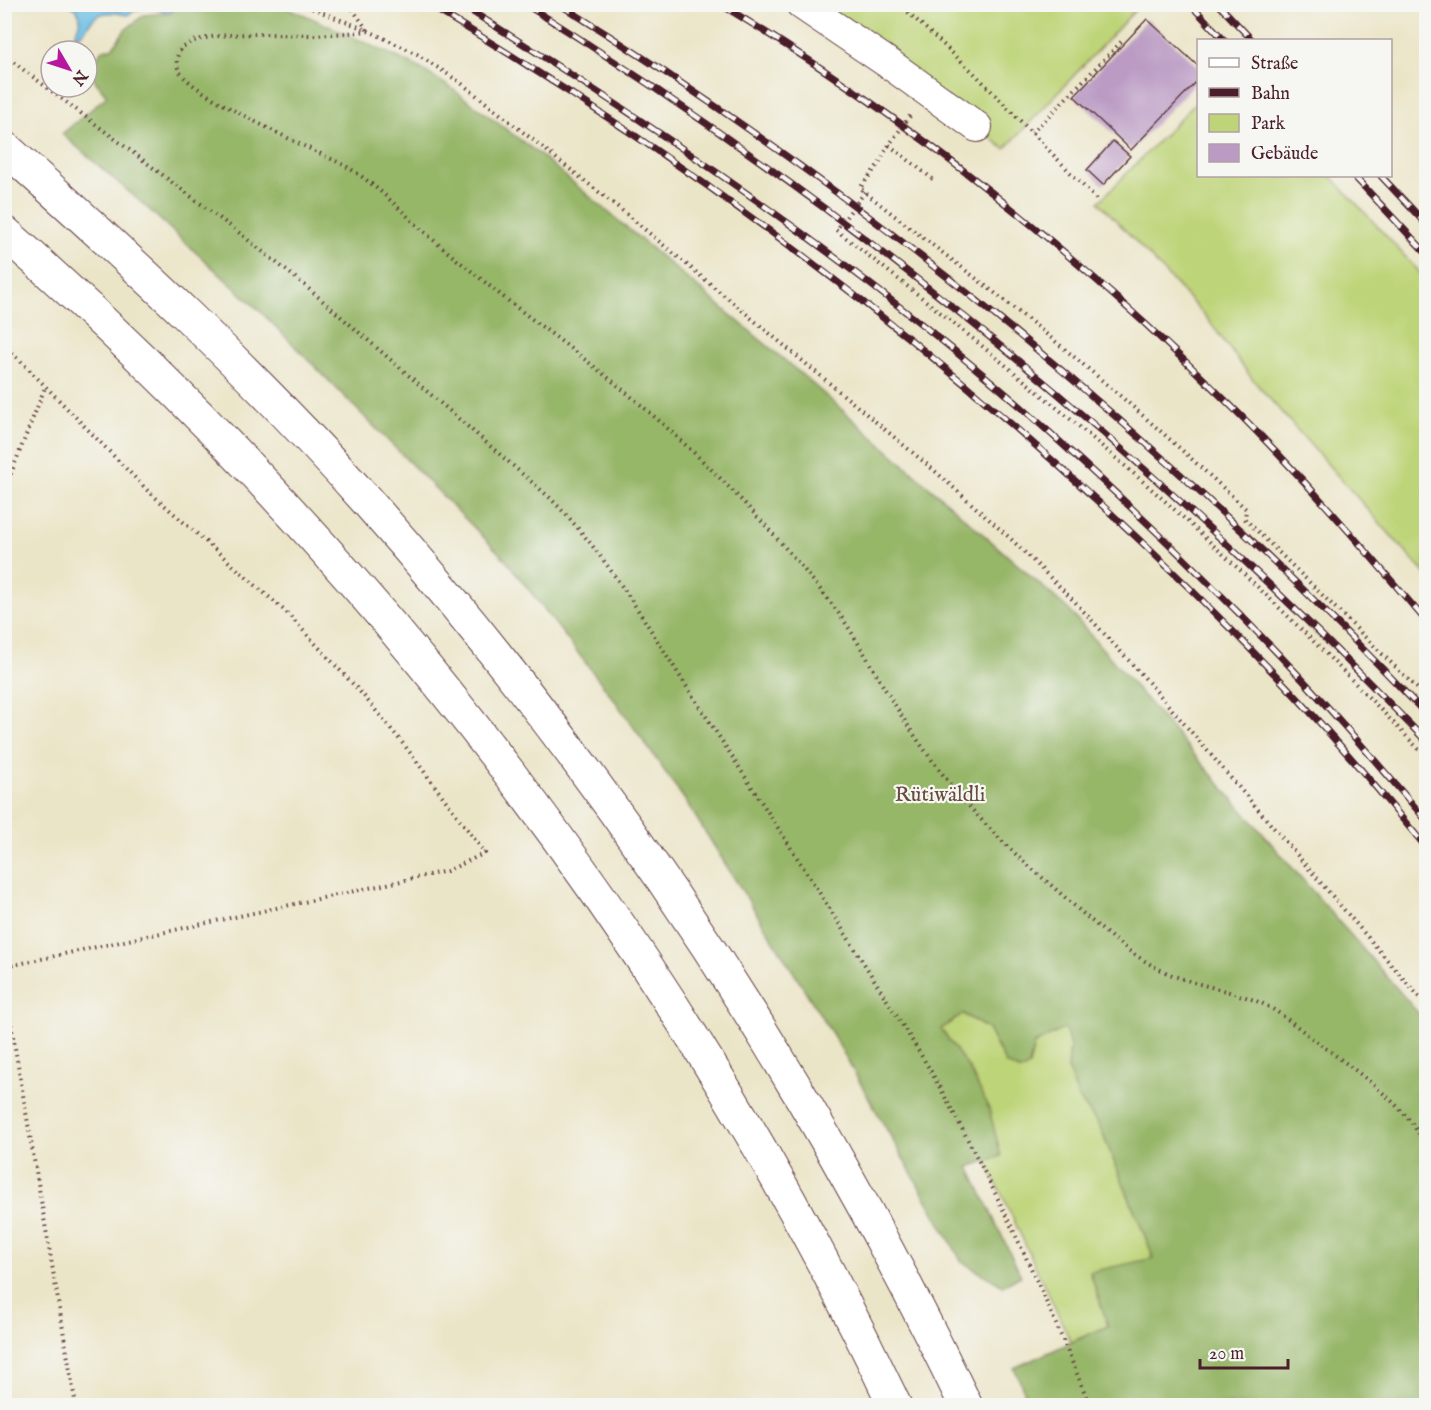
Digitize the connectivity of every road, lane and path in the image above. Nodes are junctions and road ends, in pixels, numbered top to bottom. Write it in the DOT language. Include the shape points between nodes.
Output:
graph roads {
  1 [pos="301,4"];
  2 [pos="349,4"];
  3 [pos="801,4"];
  4 [pos="899,4"];
  5 [pos="369,32"];
  6 [pos="1122,41"];
  7 [pos="4,55"];
  8 [pos="913,113"];
  9 [pos="977,127"];
  10 [pos="1032,133"];
  11 [pos="889,145"];
  12 [pos="4,147"];
  13 [pos="934,180"];
  14 [pos="865,192"];
  15 [pos="1099,202"];
  16 [pos="4,232"];
  17 [pos="4,345"];
  18 [pos="46,385"];
  19 [pos="4,491"];
  20 [pos="1426,697"];
  21 [pos="1426,757"];
  22 [pos="4,967"];
  23 [pos="4,983"];
  24 [pos="1426,1005"];
  25 [pos="1426,1149"];
  26 [pos="76,1406"];
  27 [pos="895,1406"];
  28 [pos="966,1406"];
  29 [pos="1090,1406"];
  1 -- 5 [label="path"];
  2 -- 5 [label="path"];
  3 -- 9 [label="lane"];
  4 -- 10 [label="path"];
  5 -- 24 [label="path" via="417,54 506,117 936,472 1011,539 1144,677"];
  5 -- 25 [label="path" via="211,37 183,46 176,62 185,78 207,94 364,178 465,266 626,392 716,473 838,612 944,778 974,814 1027,864 1148,963 1252,1000 1283,1017 1375,1086 1412,1123"];
  6 -- 10 [label="path"];
  7 -- 29 [label="path" via="310,291 549,496 580,530 746,778 929,1068 1032,1272"];
  8 -- 11 [label="path"];
  10 -- 15 [label="path"];
  11 -- 13 [label="path"];
  11 -- 14 [label="path" via="860,188"];
  12 -- 28 [label="highway" via="147,275 310,440 414,555 560,736 685,912 789,1074 872,1219"];
  14 -- 20 [label="path" via="1042,330 1196,463 1246,509 1245,519"];
  14 -- 21 [label="path" via="836,230 984,346 1120,461 1287,614"];
  16 -- 27 [label="highway" via="153,369 264,482 366,596 511,776 653,976 735,1107 814,1248"];
  17 -- 18 [label="path"];
  18 -- 19 [label="path"];
  18 -- 22 [label="path" via="147,490 286,612 363,695 485,853 447,871"];
  23 -- 26 [label="path"];
}
